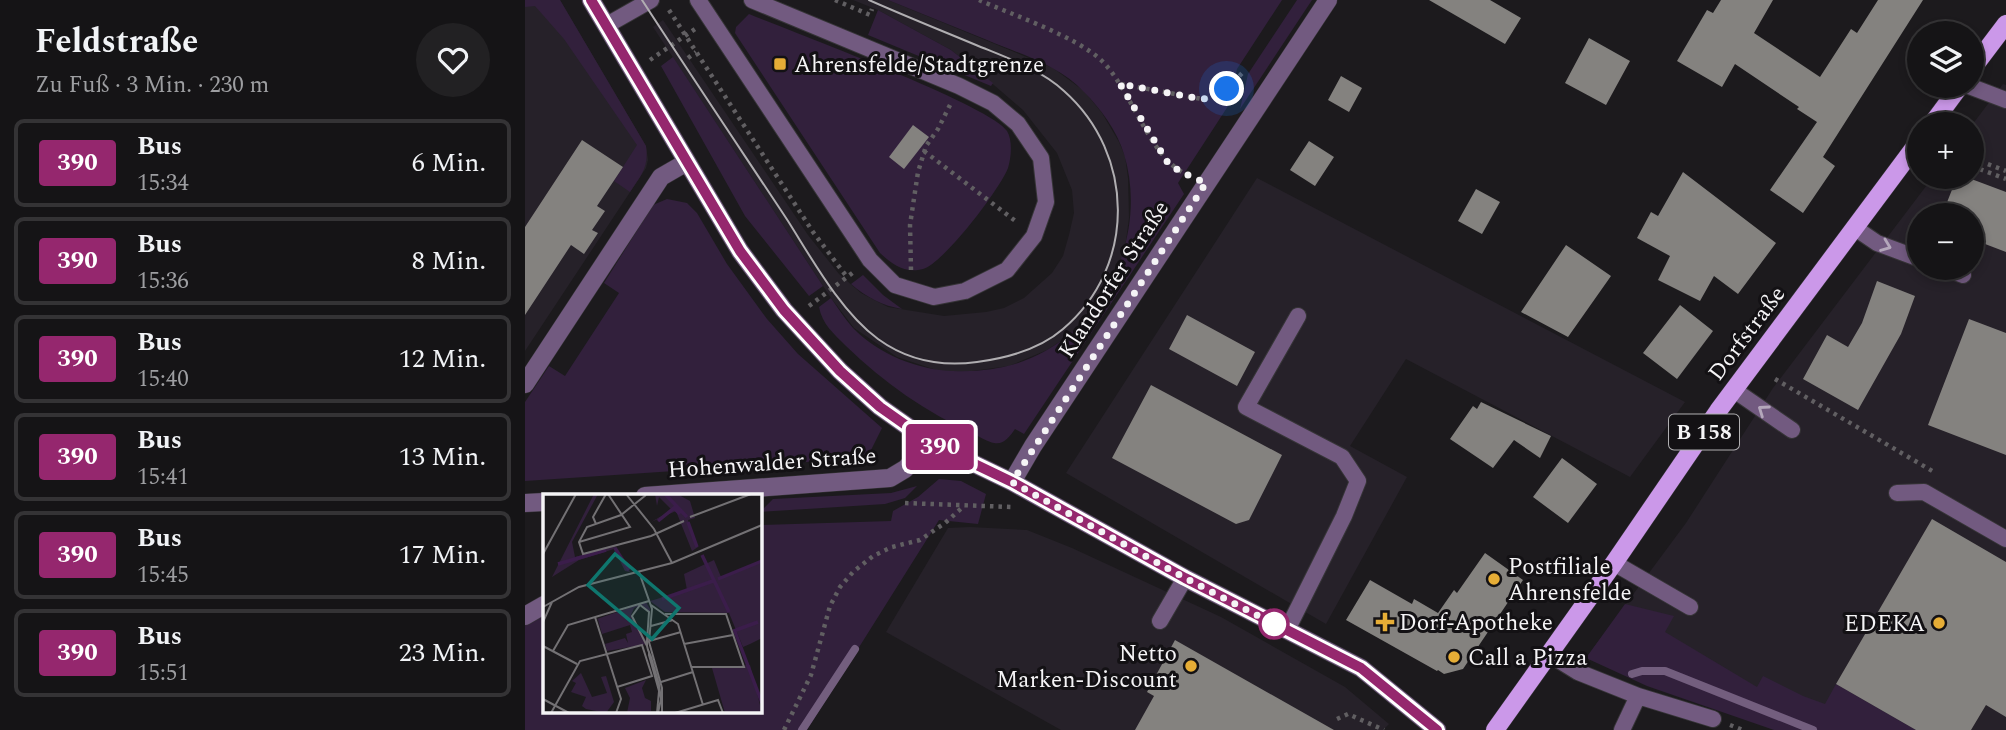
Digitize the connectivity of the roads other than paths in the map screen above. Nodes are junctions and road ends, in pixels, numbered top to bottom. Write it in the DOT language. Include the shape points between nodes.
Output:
graph roads {
  1 [pos="591,0"];
  2 [pos="651,0"];
  3 [pos="698,0"];
  4 [pos="753,0"];
  5 [pos="1328,0"];
  6 [pos="2006,24"];
  7 [pos="607,25"];
  8 [pos="1984,53"];
  9 [pos="1984,92"];
  10 [pos="2006,100"];
  11 [pos="1907,158"];
  12 [pos="687,162"];
  13 [pos="1855,228"];
  14 [pos="1907,254"];
  15 [pos="1298,316"];
  16 [pos="525,384"];
  17 [pos="1734,390"];
  18 [pos="1792,430"];
  19 [pos="931,443"];
  20 [pos="1017,485"];
  21 [pos="1897,493"];
  22 [pos="659,494"];
  23 [pos="543,502"];
  24 [pos="525,503"];
  25 [pos="2006,539"];
  26 [pos="1614,563"];
  27 [pos="1185,578"];
  28 [pos="543,606"];
  29 [pos="1690,607"];
  30 [pos="525,616"];
  31 [pos="1160,621"];
  32 [pos="1287,630"];
  33 [pos="1549,654"];
  34 [pos="1638,696"];
  35 [pos="1713,719"];
  36 [pos="1437,730"];
  37 [pos="1495,730"];
  38 [pos="1622,730"];
  1 -- 7 [label="street"];
  2 -- 7 [label="lane"];
  3 -- 4 [label="lane" via="870,260 895,285 934,297 965,292 1007,270 1034,236 1046,202 1041,158 1018,124 993,103 959,86"];
  5 -- 20 [label="street, Klandorfer Straße" via="1206,183"];
  6 -- 8 [label="main road"];
  7 -- 12 [label="street"];
  9 -- 10 [label="lane"];
  11 -- 13 [label="main road, Dorfstraße / B 158"];
  12 -- 16 [label="street" via="661,177"];
  12 -- 19 [label="street" via="740,251 784,310 840,371"];
  13 -- 14 [label="lane, one-way" via="1877,243"];
  13 -- 17 [label="main road, Dorfstraße / B 158"];
  15 -- 32 [label="lane" via="1246,407 1342,457 1357,481"];
  18 -- 17 [label="lane, one-way"];
  17 -- 26 [label="main road, Dorfstraße / B 158"];
  19 -- 20 [label="street"];
  19 -- 22 [label="street, Hohenwalder Straße" via="890,478"];
  20 -- 27 [label="street"];
  21 -- 25 [label="lane" via="1924,492"];
  23 -- 24 [label="street"];
  26 -- 29 [label="lane"];
  26 -- 33 [label="main road, Dorfstraße / B 158"];
  27 -- 31 [label="lane"];
  27 -- 32 [label="street"];
  28 -- 30 [label="street"];
  32 -- 36 [label="street" via="1361,668"];
  33 -- 34 [label="lane" via="1578,672"];
  33 -- 37 [label="main road, Dorfstraße / B 158"];
  34 -- 35 [label="lane"];
  34 -- 38 [label="lane"];
}
